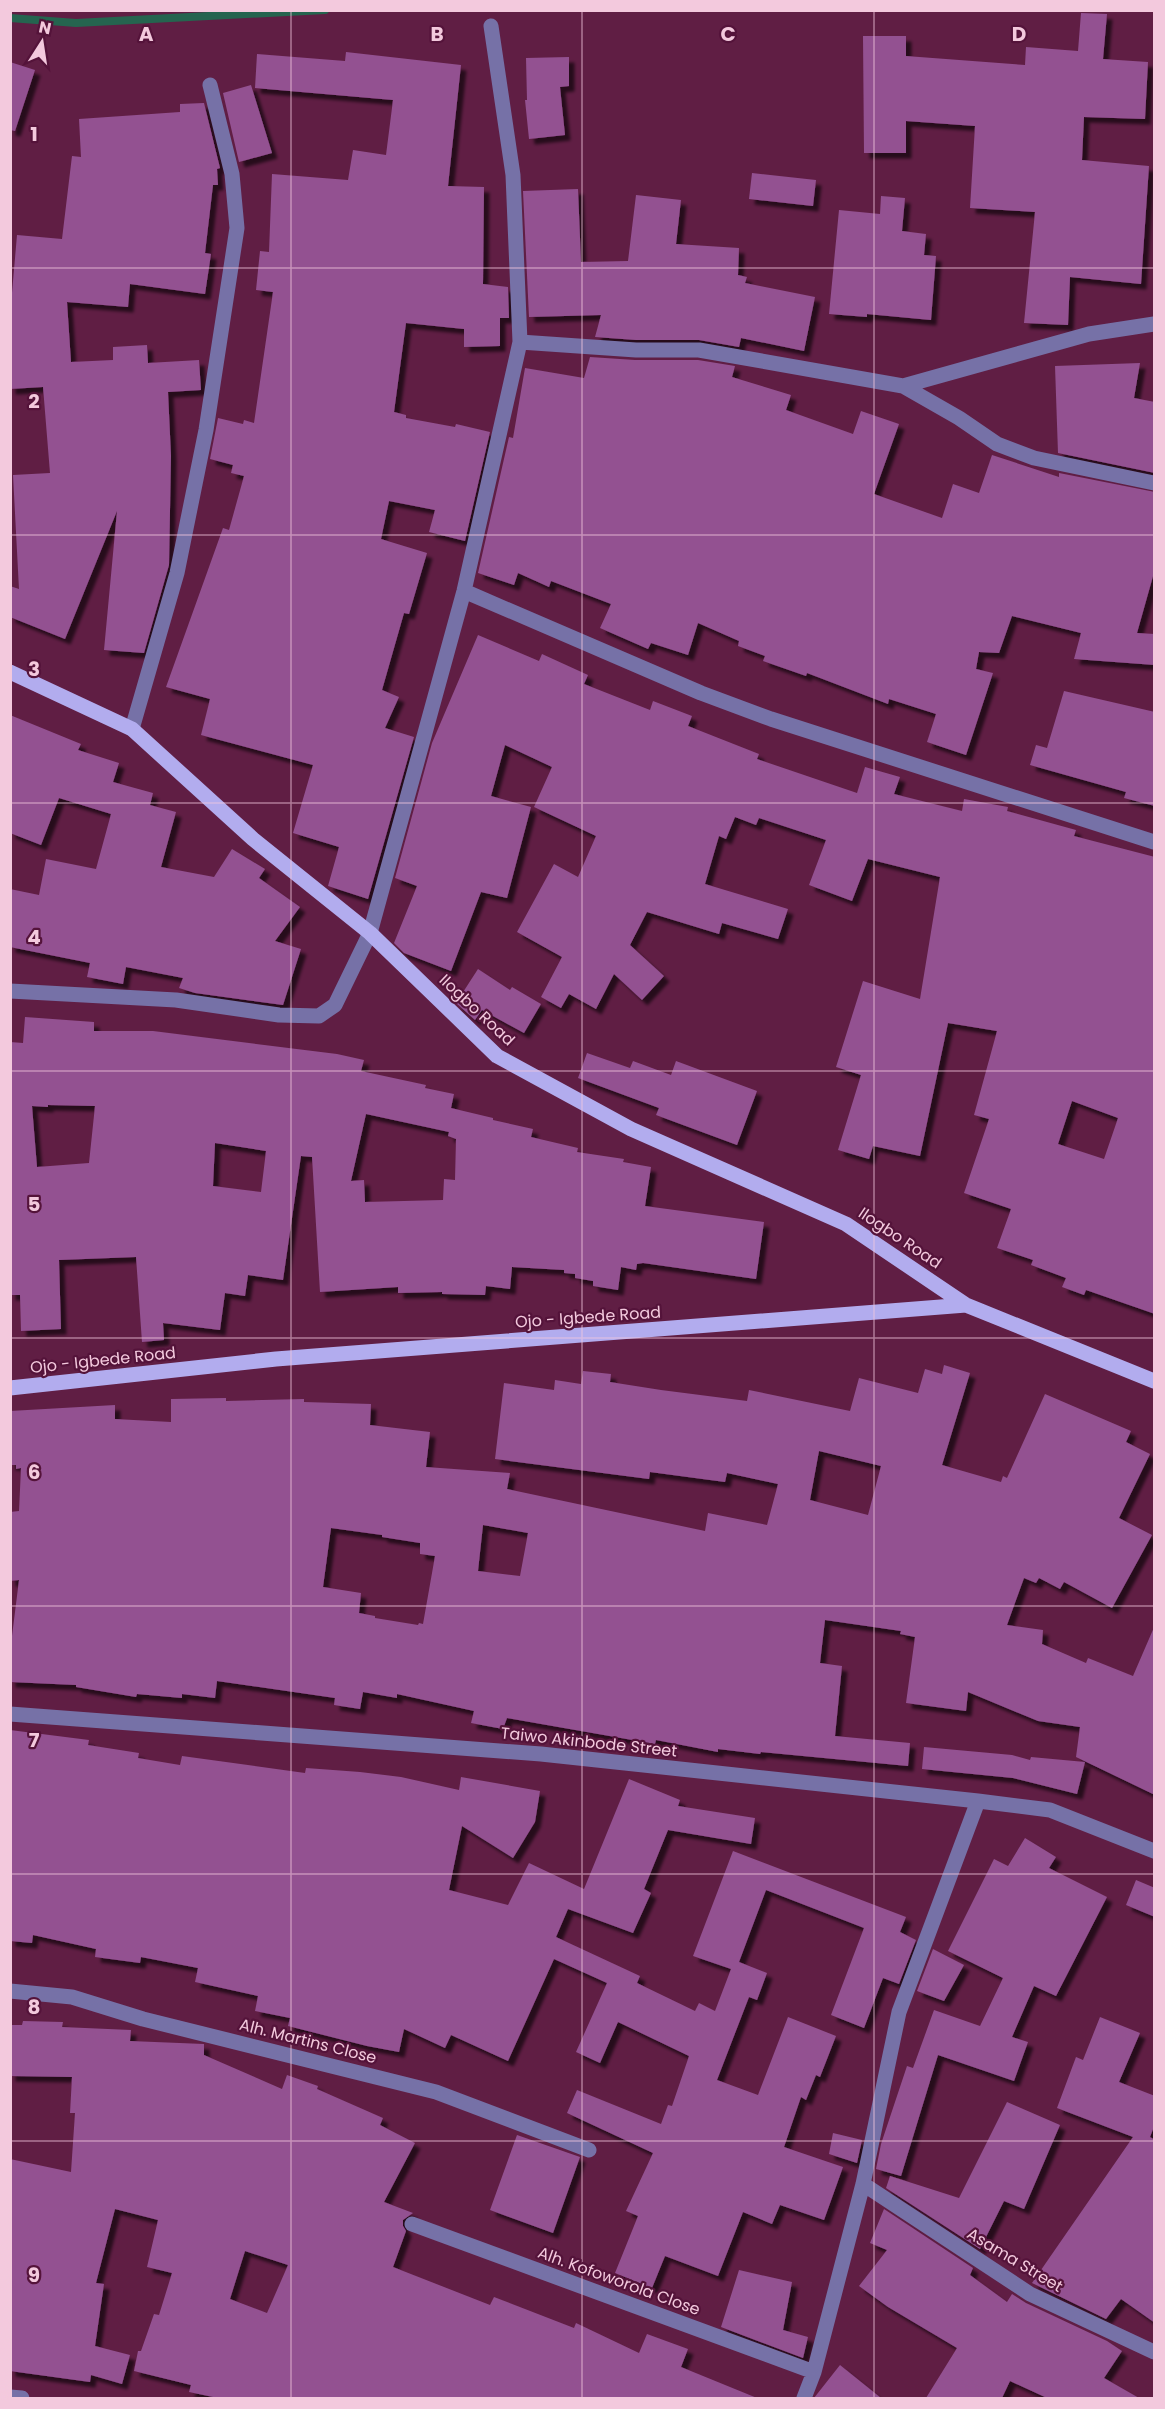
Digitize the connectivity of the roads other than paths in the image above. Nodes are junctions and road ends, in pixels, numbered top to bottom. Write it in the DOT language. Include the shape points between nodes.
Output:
graph roads {
  1 [pos="491,26"];
  2 [pos="210,85"];
  3 [pos="1155,324"];
  4 [pos="520,342"];
  5 [pos="903,386"];
  6 [pos="1155,483"];
  7 [pos="464,591"];
  8 [pos="10,672"];
  9 [pos="132,729"];
  10 [pos="1155,842"];
  11 [pos="370,933"];
  12 [pos="10,991"];
  13 [pos="966,1305"];
  14 [pos="1155,1381"];
  15 [pos="10,1388"];
  16 [pos="10,1714"];
  17 [pos="978,1801"];
  18 [pos="1155,1851"];
  19 [pos="10,1991"];
  20 [pos="589,2150"];
  21 [pos="863,2184"];
  22 [pos="412,2224"];
  23 [pos="1155,2352"];
  24 [pos="814,2372"];
  25 [pos="10,2397"];
  26 [pos="22,2398"];
  27 [pos="804,2398"];
  1 -- 4 [label="street" via="513,175"];
  2 -- 9 [label="street" via="232,174 237,228 206,430 179,562"];
  3 -- 5 [label="street" via="1089,334"];
  4 -- 5 [label="street" via="699,350"];
  4 -- 7 [label="street"];
  5 -- 6 [label="street" via="997,444 1034,458"];
  7 -- 10 [label="street" via="771,719"];
  7 -- 11 [label="street"];
  8 -- 9 [label="main road, Ilogbo Road"];
  9 -- 11 [label="main road, Ilogbo Road" via="253,839"];
  11 -- 12 [label="street" via="335,1005 319,1016 279,1016 176,1000"];
  11 -- 13 [label="main road, Ilogbo Road" via="497,1056 631,1129 846,1224"];
  13 -- 14 [label="main road, Ojo - Igbede Road"];
  13 -- 15 [label="main road, Ojo - Igbede Road" via="276,1359"];
  16 -- 17 [label="street, Taiwo Akinbode Street" via="541,1754"];
  17 -- 18 [label="street, Taiwo Akinbode Street" via="1050,1810"];
  17 -- 21 [label="street" via="899,2012"];
  19 -- 20 [label="street, Alh. Martins Close" via="72,1997 143,2019 436,2092"];
  21 -- 23 [label="street, Asama Street" via="1030,2294"];
  21 -- 24 [label="street"];
  22 -- 24 [label="street, Alh. Kofoworola Close"];
  24 -- 27 [label="street"];
  25 -- 26 [label="street"];
}
